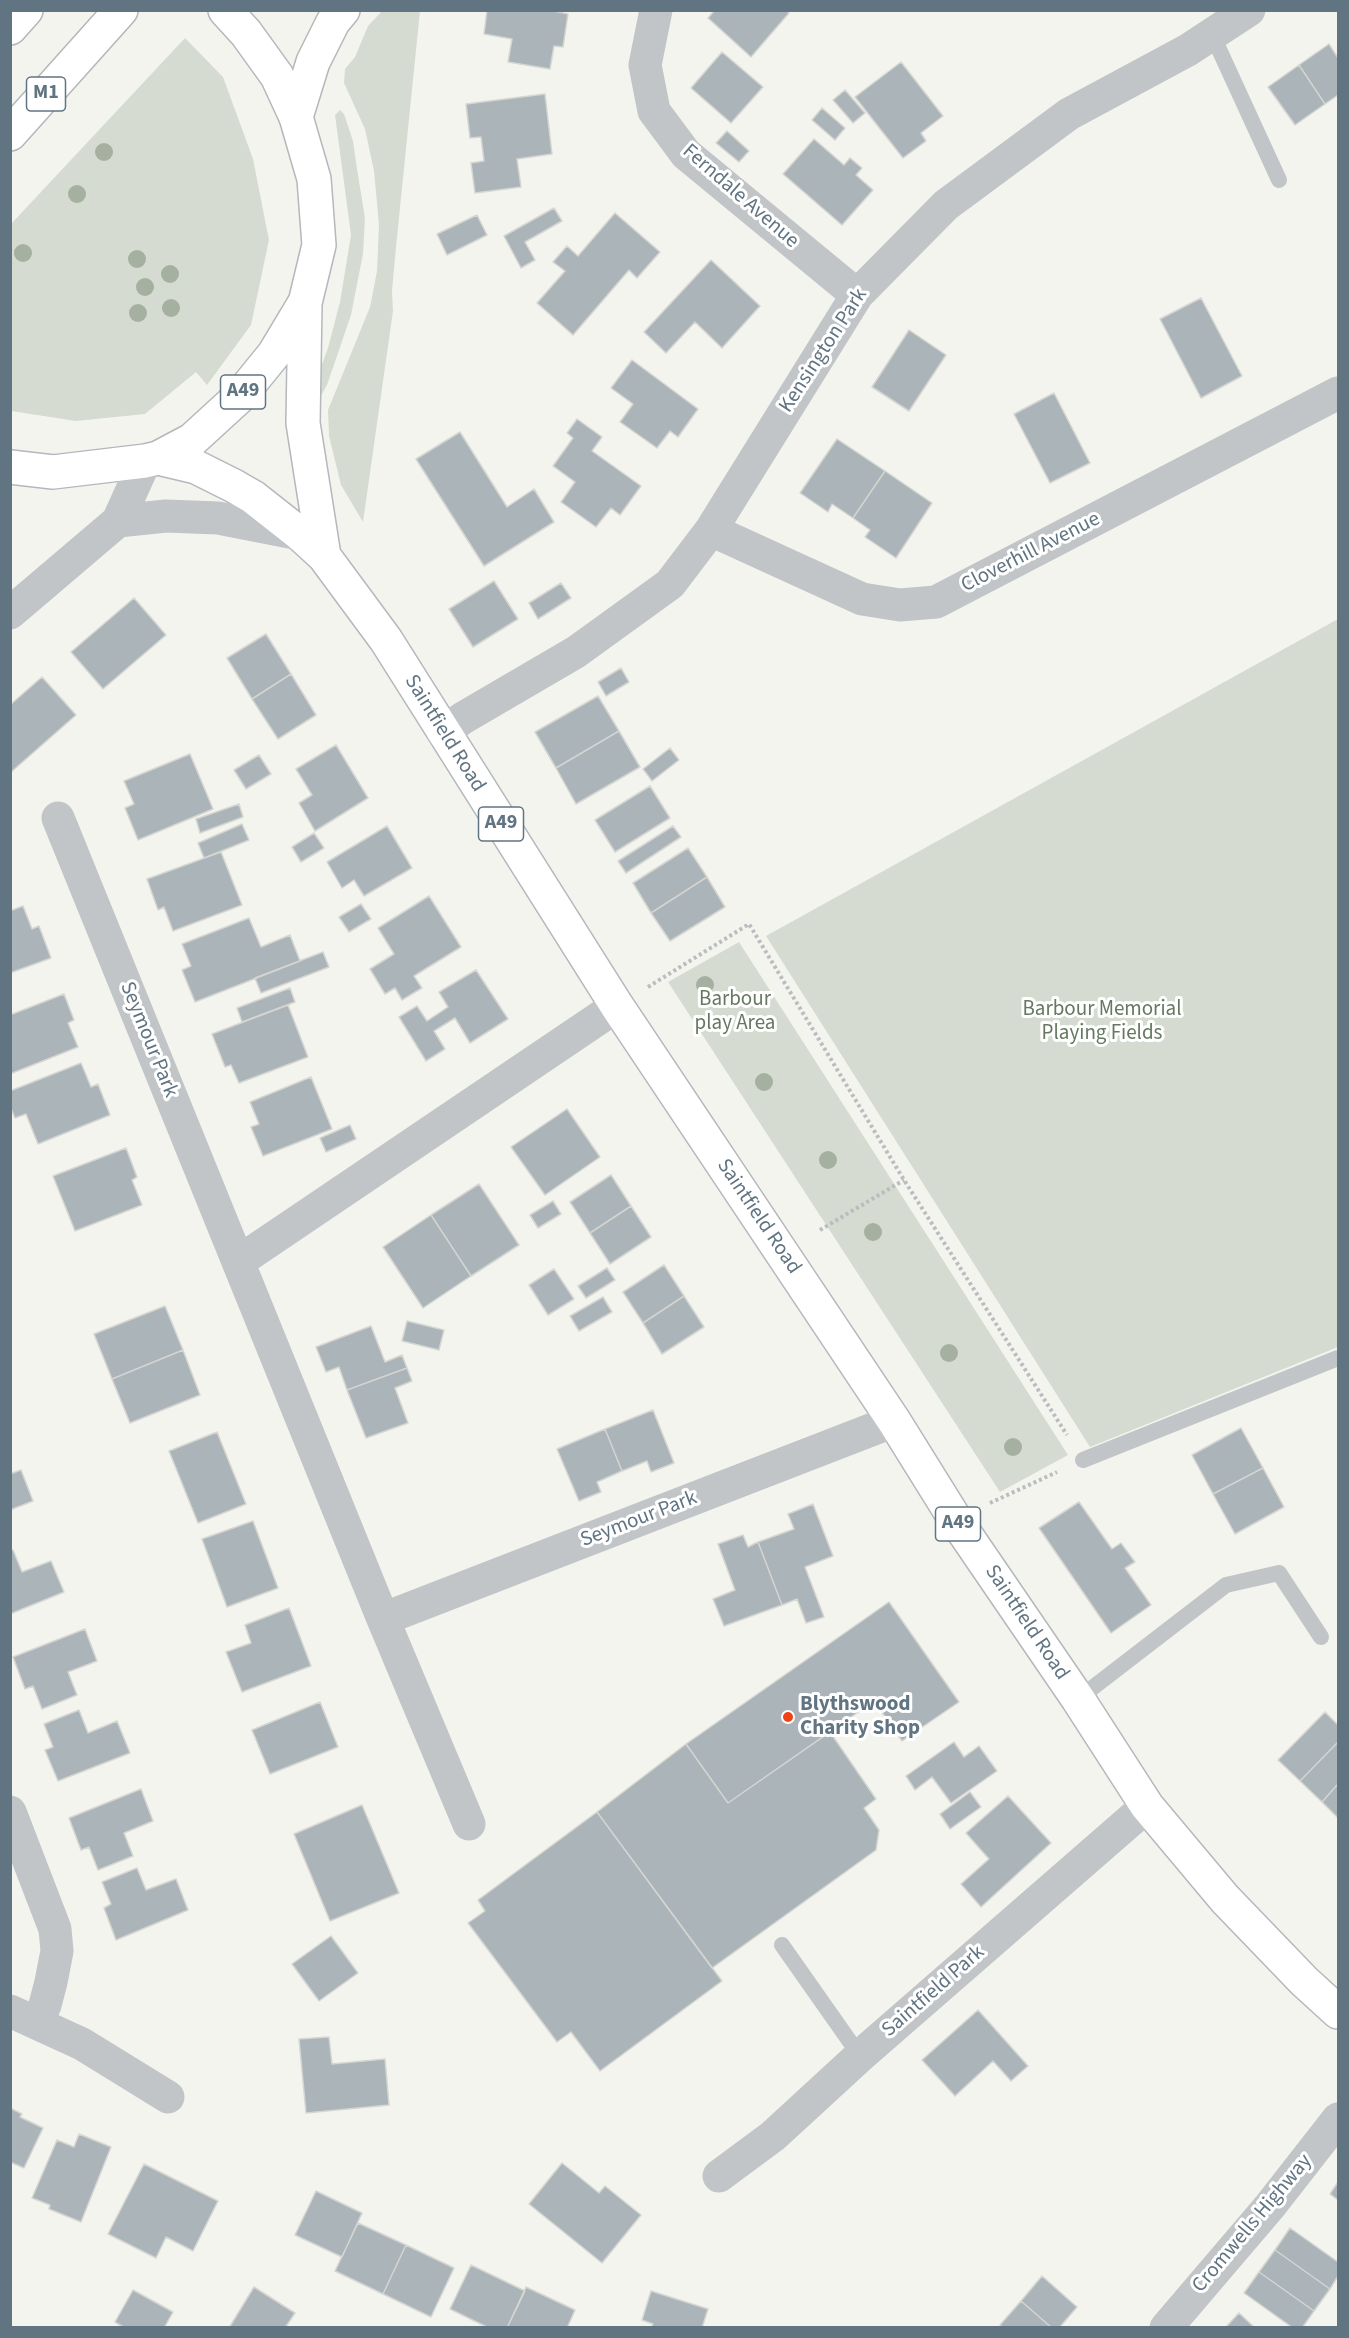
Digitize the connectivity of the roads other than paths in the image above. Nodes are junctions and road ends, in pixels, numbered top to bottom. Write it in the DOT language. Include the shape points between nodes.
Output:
graph roads {
  1 [pos="26,10"];
  2 [pos="121,10"];
  3 [pos="225,10"];
  4 [pos="343,10"];
  5 [pos="656,10"];
  6 [pos="1249,10"];
  7 [pos="10,28"];
  8 [pos="1212,34"];
  9 [pos="296,117"];
  10 [pos="10,134"];
  11 [pos="1279,180"];
  12 [pos="857,295"];
  13 [pos="305,303"];
  14 [pos="1338,393"];
  15 [pos="152,460"];
  16 [pos="10,467"];
  17 [pos="118,521"];
  18 [pos="711,530"];
  19 [pos="300,534"];
  20 [pos="324,555"];
  21 [pos="10,613"];
  22 [pos="443,732"];
  23 [pos="58,818"];
  24 [pos="617,1006"];
  25 [pos="238,1262"];
  26 [pos="1338,1358"];
  27 [pos="894,1421"];
  28 [pos="1083,1460"];
  29 [pos="383,1619"];
  30 [pos="1321,1637"];
  31 [pos="1078,1699"];
  32 [pos="1146,1806"];
  33 [pos="10,1812"];
  34 [pos="469,1824"];
  35 [pos="782,1944"];
  36 [pos="1338,2012"];
  37 [pos="24,2016"];
  38 [pos="860,2056"];
  39 [pos="168,2097"];
  40 [pos="1338,2119"];
  41 [pos="719,2176"];
  42 [pos="1166,2328"];
  1 -- 7 [label="main road"];
  2 -- 10 [label="main road, M1"];
  3 -- 9 [label="main road, A49" via="277,76"];
  4 -- 9 [label="main road" via="313,62"];
  5 -- 12 [label="street, Ferndale Avenue" via="645,66 654,111 686,154"];
  6 -- 8 [label="street, Kensington Park"];
  8 -- 11 [label="lane"];
  8 -- 12 [label="street, Kensington Park" via="1069,114 946,205"];
  9 -- 13 [label="main road, A49" via="314,179 319,245"];
  12 -- 18 [label="street, Kensington Park"];
  13 -- 15 [label="main road, A49" via="274,354 239,397 192,440"];
  13 -- 20 [label="main road, A49" via="303,423"];
  14 -- 18 [label="street, Cloverhill Avenue" via="936,602 900,605 862,599"];
  15 -- 16 [label="main road, A49" via="53,472"];
  15 -- 17 [label="street"];
  15 -- 19 [label="main road, Saintfield Road / A49" via="196,466 253,497"];
  17 -- 19 [label="street" via="166,516 218,518"];
  17 -- 21 [label="street"];
  18 -- 22 [label="street, Kensington Park" via="670,584 576,652"];
  19 -- 20 [label="main road, Saintfield Road / A49"];
  20 -- 22 [label="main road, Saintfield Road / A49" via="386,640"];
  22 -- 24 [label="main road, Saintfield Road / A49"];
  23 -- 25 [label="street, Seymour Park"];
  24 -- 25 [label="street"];
  24 -- 27 [label="main road, Saintfield Road / A49"];
  25 -- 29 [label="street, Seymour Park"];
  26 -- 28 [label="lane"];
  27 -- 29 [label="street, Seymour Park"];
  27 -- 31 [label="main road, Saintfield Road / A49" via="955,1519"];
  29 -- 34 [label="street, Seymour Park"];
  30 -- 31 [label="lane" via="1278,1573 1226,1585"];
  31 -- 32 [label="main road, Saintfield Road / A49"];
  32 -- 36 [label="main road, Saintfield Road / A49" via="1225,1899"];
  32 -- 38 [label="street, Saintfield Park"];
  33 -- 37 [label="street" via="55,1929 57,1951 51,1982"];
  35 -- 38 [label="lane"];
  37 -- 39 [label="street" via="82,2044"];
  38 -- 41 [label="street, Saintfield Park" via="773,2136"];
  40 -- 42 [label="street, Cromwells Highway"];
}
